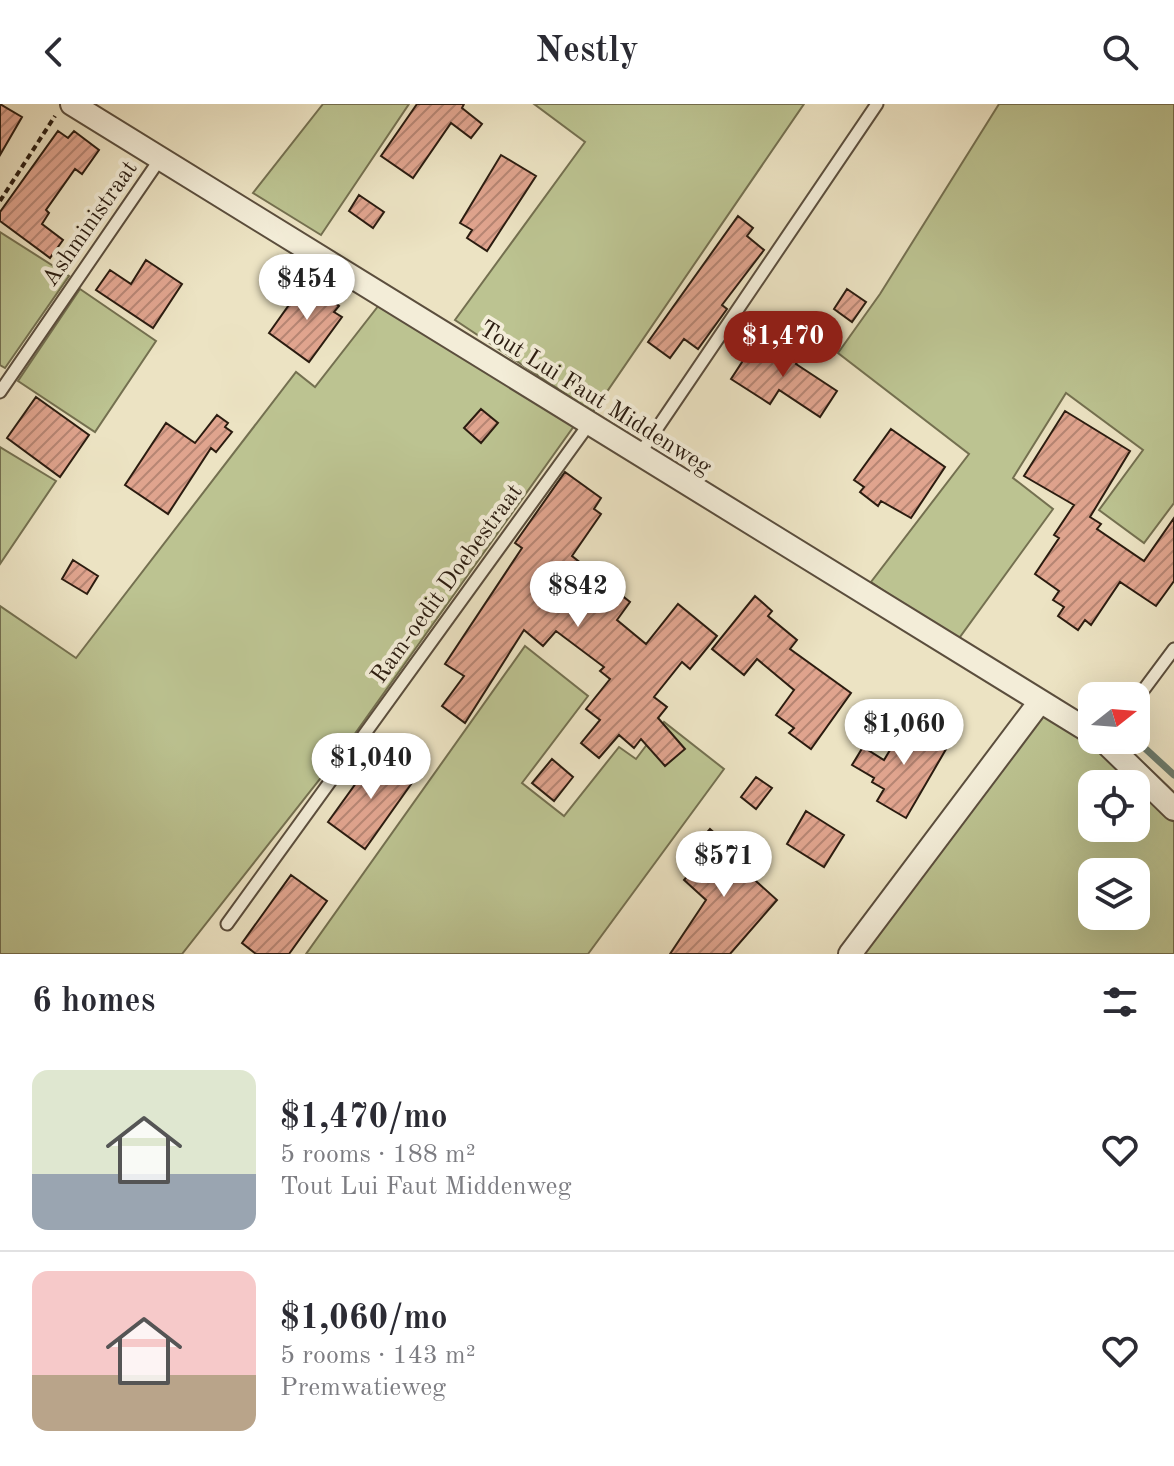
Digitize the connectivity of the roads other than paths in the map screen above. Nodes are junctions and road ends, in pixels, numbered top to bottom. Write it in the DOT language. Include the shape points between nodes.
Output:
graph roads {
  1 [pos="72,104"];
  2 [pos="877,104"];
  3 [pos="160,159"];
  4 [pos="0,392"];
  5 [pos="589,424"];
  6 [pos="639,455"];
  7 [pos="1174,649"];
  8 [pos="1149,682"];
  9 [pos="1039,703"];
  10 [pos="1078,725"];
  11 [pos="1117,754"];
  12 [pos="1174,809"];
  13 [pos="227,924"];
  14 [pos="850,954"];
  1 -- 3 [label="street, Tout Lui Faut Middenweg"];
  2 -- 6 [label="lane"];
  3 -- 4 [label="lane, Ashministraat"];
  3 -- 5 [label="street, Tout Lui Faut Middenweg"];
  5 -- 6 [label="street, Tout Lui Faut Middenweg"];
  5 -- 13 [label="lane, Ram-oedit Doebestraat"];
  6 -- 9 [label="street, Tout Lui Faut Middenweg"];
  7 -- 8 [label="lane"];
  9 -- 10 [label="street, Tout Lui Faut Middenweg"];
  9 -- 14 [label="street"];
  11 -- 12 [label="street"];
}
